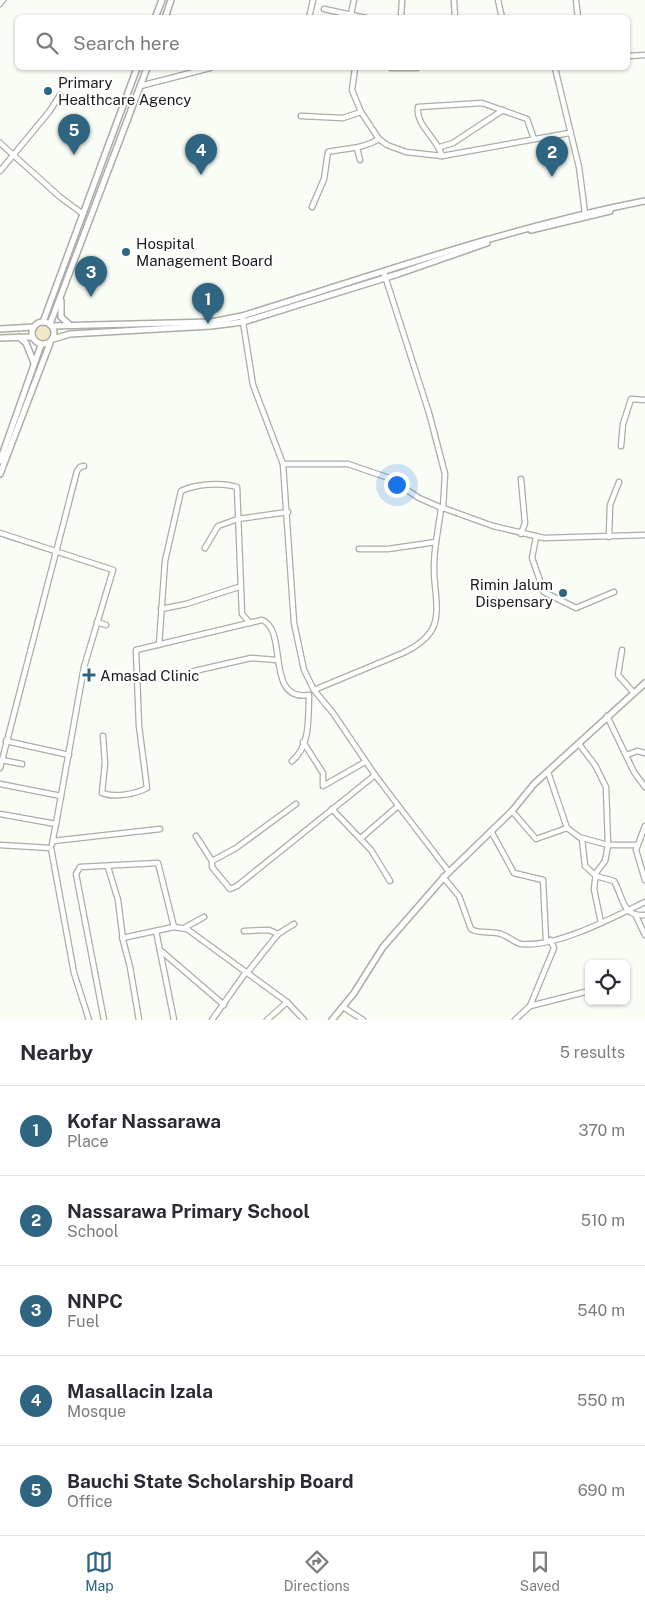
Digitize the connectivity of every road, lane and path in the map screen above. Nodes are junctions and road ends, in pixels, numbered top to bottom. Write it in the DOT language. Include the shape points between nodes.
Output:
graph roads {
  1 [pos="3,0"];
  2 [pos="162,0"];
  3 [pos="171,0"];
  4 [pos="313,0"];
  5 [pos="354,0"];
  6 [pos="402,0"];
  7 [pos="454,0"];
  8 [pos="498,0"];
  9 [pos="576,0"];
  10 [pos="0,4"];
  11 [pos="324,9"];
  12 [pos="351,14"];
  13 [pos="157,15"];
  14 [pos="166,15"];
  15 [pos="310,15"];
  16 [pos="355,15"];
  17 [pos="401,15"];
  18 [pos="456,15"];
  19 [pos="501,15"];
  20 [pos="578,15"];
  21 [pos="645,55"];
  22 [pos="630,56"];
  23 [pos="136,70"];
  24 [pos="146,70"];
  25 [pos="202,70"];
  26 [pos="355,70"];
  27 [pos="555,70"];
  28 [pos="140,86"];
  29 [pos="60,95"];
  30 [pos="503,110"];
  31 [pos="360,112"];
  32 [pos="301,116"];
  33 [pos="569,132"];
  34 [pos="379,139"];
  35 [pos="534,139"];
  36 [pos="0,143"];
  37 [pos="440,147"];
  38 [pos="357,148"];
  39 [pos="14,154"];
  40 [pos="442,156"];
  41 [pos="360,160"];
  42 [pos="0,171"];
  43 [pos="645,202"];
  44 [pos="312,207"];
  45 [pos="585,213"];
  46 [pos="83,214"];
  47 [pos="385,275"];
  48 [pos="61,299"];
  49 [pos="242,319"];
  50 [pos="43,322"];
  51 [pos="51,325"];
  52 [pos="34,327"];
  53 [pos="73,327"];
  54 [pos="0,329"];
  55 [pos="18,337"];
  56 [pos="32,337"];
  57 [pos="0,338"];
  58 [pos="51,341"];
  59 [pos="40,344"];
  60 [pos="34,363"];
  61 [pos="645,400"];
  62 [pos="621,446"];
  63 [pos="0,461"];
  64 [pos="283,464"];
  65 [pos="84,466"];
  66 [pos="0,474"];
  67 [pos="521,479"];
  68 [pos="619,482"];
  69 [pos="442,508"];
  70 [pos="288,512"];
  71 [pos="238,519"];
  72 [pos="0,533"];
  73 [pos="521,534"];
  74 [pos="645,535"];
  75 [pos="536,537"];
  76 [pos="609,537"];
  77 [pos="436,542"];
  78 [pos="205,548"];
  79 [pos="359,549"];
  80 [pos="57,550"];
  81 [pos="239,587"];
  82 [pos="614,592"];
  83 [pos="161,609"];
  84 [pos="98,622"];
  85 [pos="250,623"];
  86 [pos="106,625"];
  87 [pos="159,645"];
  88 [pos="622,650"];
  89 [pos="277,660"];
  90 [pos="190,672"];
  91 [pos="645,683"];
  92 [pos="314,690"];
  93 [pos="633,692"];
  94 [pos="607,716"];
  95 [pos="103,736"];
  96 [pos="6,741"];
  97 [pos="303,742"];
  98 [pos="579,744"];
  99 [pos="645,753"];
  100 [pos="69,755"];
  101 [pos="628,755"];
  102 [pos="2,760"];
  103 [pos="292,761"];
  104 [pos="365,762"];
  105 [pos="22,764"];
  106 [pos="0,768"];
  107 [pos="548,772"];
  108 [pos="375,775"];
  109 [pos="0,784"];
  110 [pos="645,787"];
  111 [pos="61,796"];
  112 [pos="296,804"];
  113 [pos="398,806"];
  114 [pos="332,809"];
  115 [pos="512,810"];
  116 [pos="0,814"];
  117 [pos="56,824"];
  118 [pos="645,826"];
  119 [pos="567,828"];
  120 [pos="160,829"];
  121 [pos="491,831"];
  122 [pos="196,836"];
  123 [pos="576,836"];
  124 [pos="361,838"];
  125 [pos="53,842"];
  126 [pos="637,844"];
  127 [pos="0,845"];
  128 [pos="608,845"];
  129 [pos="51,848"];
  130 [pos="212,861"];
  131 [pos="108,867"];
  132 [pos="644,871"];
  133 [pos="449,872"];
  134 [pos="596,876"];
  135 [pos="443,877"];
  136 [pos="645,880"];
  137 [pos="390,881"];
  138 [pos="645,902"];
  139 [pos="628,912"];
  140 [pos="645,915"];
  141 [pos="636,916"];
  142 [pos="204,917"];
  143 [pos="601,922"];
  144 [pos="294,924"];
  145 [pos="174,927"];
  146 [pos="184,928"];
  147 [pos="244,931"];
  148 [pos="156,932"];
  149 [pos="278,934"];
  150 [pos="645,934"];
  151 [pos="122,938"];
  152 [pos="548,940"];
  153 [pos="160,950"];
  154 [pos="246,973"];
  155 [pos="585,992"];
  156 [pos="287,1002"];
  157 [pos="224,1005"];
  158 [pos="530,1006"];
  159 [pos="343,1008"];
  160 [pos="89,1020"];
  161 [pos="104,1020"];
  162 [pos="139,1020"];
  163 [pos="174,1020"];
  164 [pos="212,1020"];
  165 [pos="267,1020"];
  166 [pos="304,1020"];
  167 [pos="332,1020"];
  168 [pos="363,1020"];
  169 [pos="514,1020"];
  1 -- 10 [label="street"];
  2 -- 13 [label="street"];
  3 -- 14 [label="street"];
  4 -- 15 [label="street"];
  5 -- 12 [label="street"];
  6 -- 17 [label="street"];
  7 -- 18 [label="street"];
  8 -- 19 [label="street"];
  9 -- 20 [label="street"];
  11 -- 12 [label="street"];
  12 -- 16 [label="street"];
  21 -- 22 [label="street"];
  23 -- 46 [label="street"];
  24 -- 28 [label="street"];
  25 -- 28 [label="street"];
  26 -- 31 [label="street" via="352,90"];
  27 -- 33 [label="street"];
  28 -- 48 [label="street"];
  29 -- 39 [label="street" via="50,112"];
  30 -- 35 [label="street" via="528,119"];
  30 -- 37 [label="street" via="453,143"];
  30 -- 37 [label="street" via="482,103 418,107 422,122"];
  31 -- 32 [label="street" via="343,118"];
  31 -- 34 [label="street"];
  33 -- 35 [label="street"];
  33 -- 45 [label="street" via="579,167"];
  34 -- 38 [label="street"];
  34 -- 40 [label="street" via="406,152"];
  35 -- 40 [label="street"];
  36 -- 39 [label="street"];
  37 -- 40 [label="street"];
  38 -- 41 [label="street"];
  38 -- 44 [label="street" via="328,152 324,179"];
  39 -- 42 [label="street"];
  39 -- 46 [label="street"];
  43 -- 45 [label="street"];
  43 -- 47 [label="street" via="501,238"];
  45 -- 47 [label="street" via="500,235"];
  46 -- 50 [label="street"];
  47 -- 49 [label="street"];
  47 -- 69 [label="street" via="430,413 445,474"];
  48 -- 51 [label="street"];
  48 -- 53 [label="street" via="61,317"];
  49 -- 53 [label="street"];
  49 -- 58 [label="street" via="211,326 70,334"];
  49 -- 64 [label="street" via="253,385"];
  50 -- 51 [label="street"];
  50 -- 52 [label="street"];
  51 -- 53 [label="street"];
  51 -- 58 [label="street" via="55,332"];
  52 -- 54 [label="street"];
  52 -- 56 [label="street"];
  55 -- 56 [label="street"];
  55 -- 57 [label="street"];
  55 -- 60 [label="street" via="26,343"];
  56 -- 59 [label="street"];
  58 -- 59 [label="street"];
  58 -- 66 [label="street"];
  59 -- 60 [label="street"];
  60 -- 63 [label="street"];
  61 -- 62 [label="street" via="631,399 622,424"];
  64 -- 69 [label="street" via="348,464 389,478 419,498"];
  64 -- 70 [label="street"];
  65 -- 80 [label="street" via="78,471"];
  67 -- 73 [label="street" via="524,523"];
  68 -- 76 [label="street" via="610,505"];
  69 -- 73 [label="street"];
  69 -- 77 [label="street"];
  70 -- 71 [label="street"];
  70 -- 92 [label="street" via="297,641 304,670"];
  71 -- 78 [label="street" via="218,526"];
  71 -- 81 [label="street"];
  71 -- 83 [label="street" via="237,487 224,484 181,491 165,562"];
  72 -- 80 [label="street"];
  73 -- 75 [label="street"];
  74 -- 76 [label="street"];
  75 -- 76 [label="street"];
  75 -- 82 [label="street" via="532,558 544,592 576,608"];
  77 -- 79 [label="street" via="388,549"];
  77 -- 92 [label="street" via="434,570 438,609 436,625 430,634 410,650"];
  80 -- 84 [label="street" via="113,570"];
  80 -- 96 [label="street"];
  81 -- 83 [label="street"];
  81 -- 85 [label="street" via="242,614"];
  83 -- 87 [label="street"];
  84 -- 86 [label="street"];
  84 -- 100 [label="street" via="84,667"];
  85 -- 87 [label="street"];
  85 -- 89 [label="street" via="262,620 269,623"];
  87 -- 95 [label="street" via="136,650 139,726 147,788 134,793 102,793"];
  88 -- 93 [label="street" via="618,674"];
  89 -- 90 [label="street" via="252,658"];
  89 -- 97 [label="street" via="287,689 295,695 309,695 308,732"];
  91 -- 93 [label="street"];
  92 -- 104 [label="street"];
  93 -- 94 [label="street"];
  94 -- 98 [label="street"];
  94 -- 101 [label="street"];
  96 -- 100 [label="street"];
  96 -- 102 [label="street"];
  97 -- 103 [label="street" via="299,756"];
  97 -- 104 [label="street" via="323,773 322,786"];
  98 -- 107 [label="street"];
  98 -- 128 [label="street" via="595,765 606,788"];
  99 -- 101 [label="street" via="637,751"];
  100 -- 111 [label="street"];
  101 -- 110 [label="street"];
  102 -- 105 [label="street"];
  102 -- 106 [label="street"];
  104 -- 108 [label="street"];
  107 -- 115 [label="street"];
  107 -- 119 [label="street"];
  108 -- 113 [label="street"];
  108 -- 114 [label="street"];
  109 -- 111 [label="street"];
  111 -- 117 [label="street"];
  112 -- 130 [label="street" via="236,848"];
  113 -- 124 [label="street"];
  113 -- 133 [label="street"];
  114 -- 124 [label="street"];
  114 -- 130 [label="street" via="236,886 226,887 212,867"];
  115 -- 119 [label="street" via="536,839"];
  115 -- 121 [label="street"];
  116 -- 117 [label="street"];
  117 -- 125 [label="street"];
  118 -- 126 [label="street"];
  119 -- 123 [label="street"];
  120 -- 125 [label="street"];
  121 -- 133 [label="street"];
  121 -- 152 [label="street" via="514,873 543,880"];
  122 -- 130 [label="street"];
  123 -- 128 [label="street"];
  123 -- 134 [label="street" via="582,839 585,866"];
  124 -- 137 [label="street"];
  125 -- 129 [label="street"];
  126 -- 128 [label="street"];
  126 -- 132 [label="street"];
  127 -- 129 [label="street"];
  128 -- 134 [label="street" via="605,861"];
  129 -- 160 [label="street" via="74,973"];
  131 -- 145 [label="street" via="158,862"];
  131 -- 151 [label="street" via="118,900"];
  131 -- 161 [label="street" via="80,867 76,874"];
  132 -- 136 [label="street"];
  133 -- 135 [label="street"];
  134 -- 139 [label="street" via="614,881"];
  134 -- 143 [label="street" via="594,899"];
  135 -- 152 [label="street" via="459,896 470,929 499,933 521,944"];
  135 -- 159 [label="street" via="383,948"];
  138 -- 139 [label="street"];
  139 -- 141 [label="street"];
  139 -- 143 [label="street"];
  140 -- 141 [label="street"];
  141 -- 150 [label="street"];
  142 -- 146 [label="street"];
  143 -- 152 [label="street"];
  144 -- 149 [label="street"];
  145 -- 146 [label="street"];
  145 -- 148 [label="street"];
  146 -- 154 [label="street"];
  147 -- 149 [label="street" via="269,930"];
  148 -- 151 [label="street"];
  148 -- 153 [label="street"];
  149 -- 154 [label="street"];
  151 -- 162 [label="street"];
  152 -- 158 [label="street" via="554,948"];
  153 -- 157 [label="street"];
  153 -- 163 [label="street"];
  154 -- 156 [label="street"];
  154 -- 157 [label="street"];
  155 -- 158 [label="street"];
  156 -- 165 [label="street"];
  156 -- 166 [label="street"];
  157 -- 164 [label="street"];
  158 -- 169 [label="street"];
  159 -- 167 [label="street"];
  159 -- 168 [label="street"];
}
